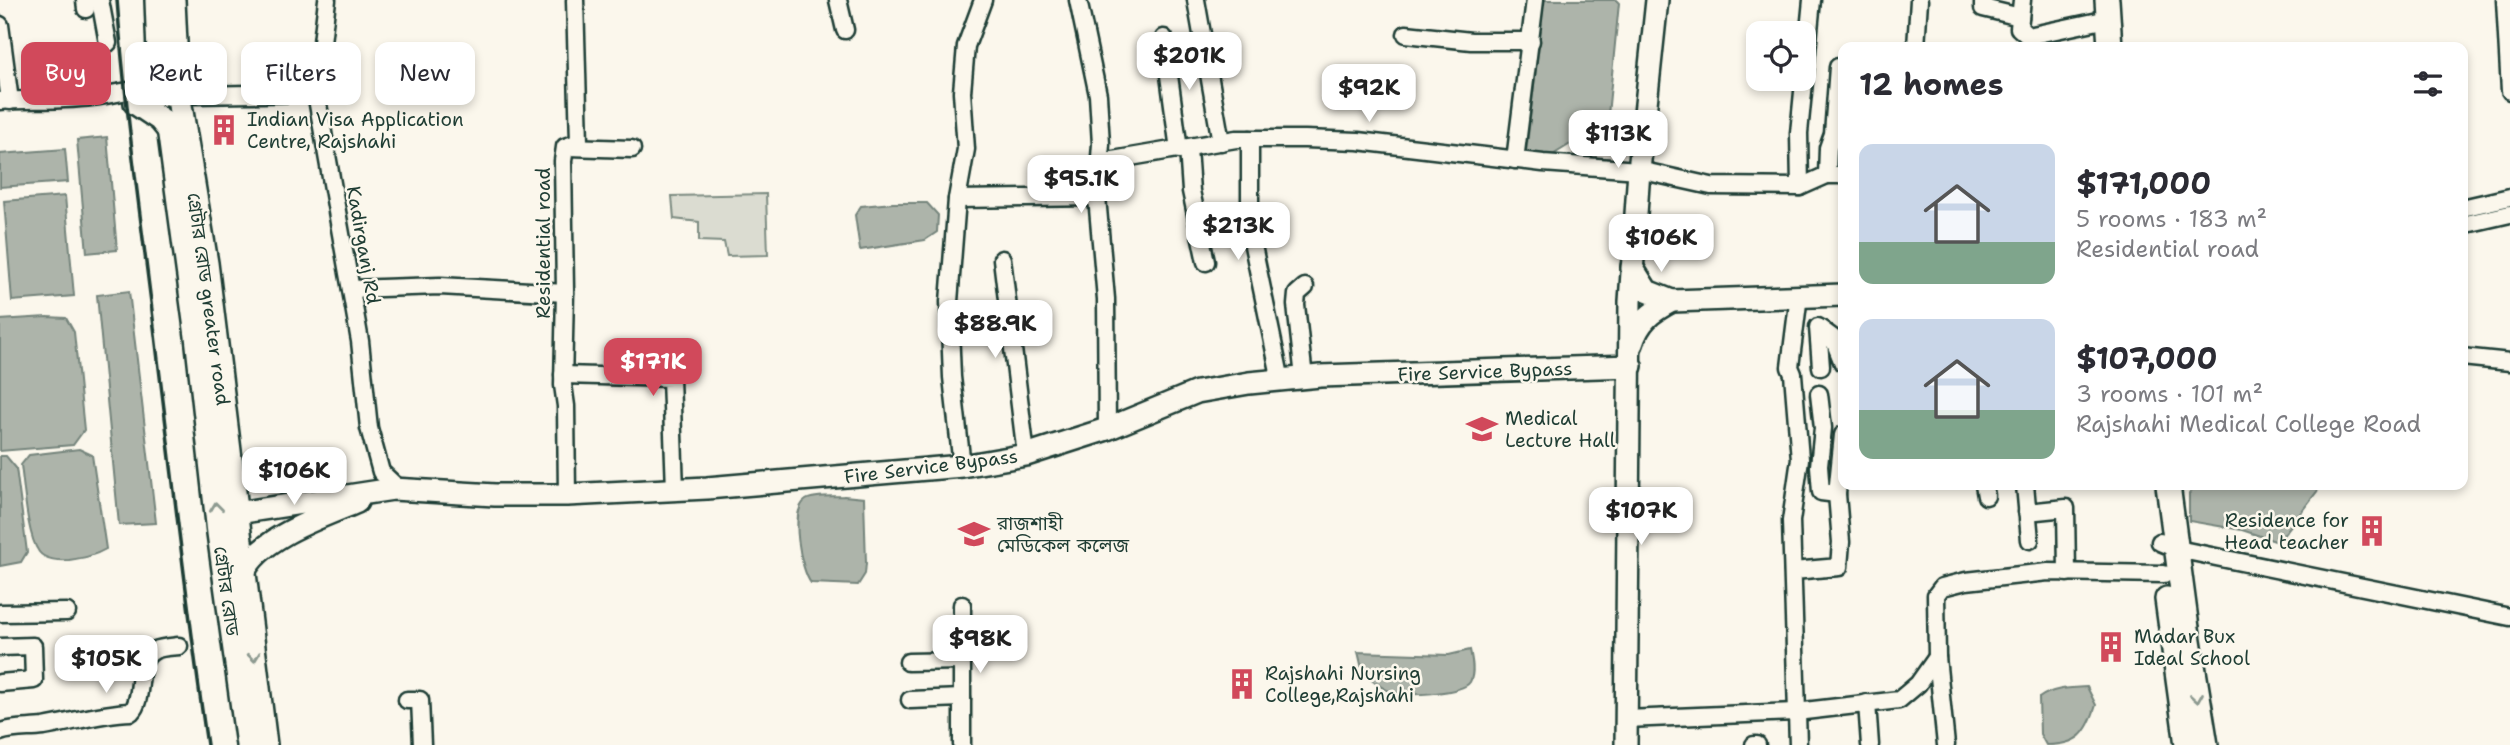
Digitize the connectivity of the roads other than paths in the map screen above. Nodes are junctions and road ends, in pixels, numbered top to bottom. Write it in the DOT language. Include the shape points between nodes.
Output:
graph roads {
  1 [pos="157,0"];
  2 [pos="173,0"];
  3 [pos="327,0"];
  4 [pos="575,0"];
  5 [pos="838,0"];
  6 [pos="983,0"];
  7 [pos="1079,0"];
  8 [pos="1196,0"];
  9 [pos="1535,0"];
  10 [pos="1657,0"];
  11 [pos="1812,0"];
  12 [pos="1919,0"];
  13 [pos="1983,0"];
  14 [pos="2505,0"];
  15 [pos="90,3"];
  16 [pos="2021,8"];
  17 [pos="2108,9"];
  18 [pos="0,25"];
  19 [pos="845,30"];
  20 [pos="1406,34"];
  21 [pos="1164,38"];
  22 [pos="1531,41"];
  23 [pos="108,42"];
  24 [pos="159,42"];
  25 [pos="174,42"];
  26 [pos="322,42"];
  27 [pos="1916,42"];
  28 [pos="2110,42"];
  29 [pos="1838,67"];
  30 [pos="2510,91"];
  31 [pos="125,97"];
  32 [pos="5,101"];
  33 [pos="144,105"];
  34 [pos="174,105"];
  35 [pos="178,105"];
  36 [pos="318,105"];
  37 [pos="169,130"];
  38 [pos="1250,139"];
  39 [pos="1221,142"];
  40 [pos="565,147"];
  41 [pos="632,149"];
  42 [pos="1183,149"];
  43 [pos="1516,160"];
  44 [pos="1101,162"];
  45 [pos="1639,170"];
  46 [pos="1835,175"];
  47 [pos="1800,187"];
  48 [pos="1097,197"];
  49 [pos="2510,197"];
  50 [pos="957,199"];
  51 [pos="2468,207"];
  52 [pos="2510,214"];
  53 [pos="2468,224"];
  54 [pos="1002,259"];
  55 [pos="1206,262"];
  56 [pos="1632,267"];
  57 [pos="1305,287"];
  58 [pos="351,289"];
  59 [pos="565,293"];
  60 [pos="1799,295"];
  61 [pos="1838,295"];
  62 [pos="1672,301"];
  63 [pos="1838,350"];
  64 [pos="1628,357"];
  65 [pos="2468,358"];
  66 [pos="2510,362"];
  67 [pos="1821,367"];
  68 [pos="563,375"];
  69 [pos="1304,378"];
  70 [pos="1281,381"];
  71 [pos="1819,394"];
  72 [pos="1107,429"];
  73 [pos="1026,455"];
  74 [pos="961,466"];
  75 [pos="1838,485"];
  76 [pos="394,489"];
  77 [pos="675,490"];
  78 [pos="2025,490"];
  79 [pos="2153,490"];
  80 [pos="2168,490"];
  81 [pos="567,495"];
  82 [pos="1837,495"];
  83 [pos="2027,512"];
  84 [pos="237,513"];
  85 [pos="2030,540"];
  86 [pos="2168,545"];
  87 [pos="1793,571"];
  88 [pos="2067,573"];
  89 [pos="243,574"];
  90 [pos="2164,574"];
  91 [pos="962,605"];
  92 [pos="67,612"];
  93 [pos="0,613"];
  94 [pos="2510,617"];
  95 [pos="178,646"];
  96 [pos="0,647"];
  97 [pos="1937,657"];
  98 [pos="962,661"];
  99 [pos="908,662"];
  100 [pos="0,683"];
  101 [pos="962,698"];
  102 [pos="407,700"];
  103 [pos="910,700"];
  104 [pos="1867,703"];
  105 [pos="1796,712"];
  106 [pos="1626,719"];
  107 [pos="0,732"];
  108 [pos="248,745"];
  109 [pos="265,745"];
  110 [pos="422,745"];
  111 [pos="962,745"];
  112 [pos="1619,745"];
  113 [pos="1626,745"];
  114 [pos="1798,745"];
  115 [pos="1870,745"];
  116 [pos="1946,745"];
  117 [pos="2187,745"];
  118 [pos="2206,745"];
  1 -- 24 [label="highway"];
  2 -- 25 [label="highway"];
  3 -- 26 [label="street, Kadirganj Rd"];
  4 -- 40 [label="street, Residential road" via="579,142"];
  5 -- 19 [label="street"];
  6 -- 50 [label="street" via="966,46 962,92 966,149"];
  7 -- 44 [label="street" via="1098,95"];
  8 -- 39 [label="street"];
  9 -- 22 [label="street"];
  10 -- 45 [label="main road"];
  11 -- 47 [label="street" via="1799,133"];
  12 -- 27 [label="street"];
  13 -- 16 [label="street" via="1983,8"];
  14 -- 30 [label="street"];
  15 -- 23 [label="street"];
  16 -- 17 [label="street" via="2020,28 2028,36"];
  17 -- 28 [label="highway"];
  18 -- 32 [label="street"];
  20 -- 22 [label="street"];
  21 -- 42 [label="street"];
  22 -- 43 [label="street"];
  29 -- 46 [label="street" via="1828,148"];
  31 -- 32 [label="street"];
  33 -- 37 [label="highway"];
  34 -- 37 [label="highway, গ্রেটার রোড"];
  35 -- 84 [label="highway, গ্রেটার রোড greater road" via="206,263"];
  36 -- 58 [label="street, Kadirganj Rd"];
  108 -- 37 [label="highway, গ্রেটার রোড, one-way"];
  38 -- 39 [label="street"];
  38 -- 43 [label="street" via="1358,141"];
  38 -- 70 [label="street" via="1250,231"];
  39 -- 42 [label="street"];
  40 -- 41 [label="street"];
  40 -- 59 [label="street, Residential road"];
  42 -- 44 [label="street"];
  42 -- 55 [label="street"];
  43 -- 45 [label="street"];
  44 -- 48 [label="street"];
  45 -- 47 [label="street" via="1711,186"];
  45 -- 56 [label="main road"];
  46 -- 47 [label="street"];
  48 -- 50 [label="street"];
  48 -- 72 [label="street" via="1105,299"];
  49 -- 51 [label="street"];
  50 -- 74 [label="street" via="949,302"];
  52 -- 53 [label="street"];
  54 -- 73 [label="street"];
  56 -- 62 [label="main road" via="1647,291"];
  56 -- 64 [label="main road"];
  57 -- 69 [label="street" via="1297,294 1296,305"];
  58 -- 59 [label="street" via="440,286"];
  58 -- 76 [label="street, Kadirganj Rd" via="369,428 381,472"];
  59 -- 68 [label="street, Residential road"];
  60 -- 61 [label="main road"];
  60 -- 62 [label="main road"];
  60 -- 87 [label="street" via="1790,367 1800,459 1791,521"];
  62 -- 64 [label="main road" via="1653,311 1639,327"];
  63 -- 67 [label="street" via="1833,338 1818,327"];
  64 -- 69 [label="main road, Fire Service Bypass"];
  64 -- 106 [label="main road"];
  64 -- 112 [label="main road"];
  65 -- 66 [label="street"];
  68 -- 77 [label="street" via="671,378"];
  68 -- 81 [label="street, Residential road"];
  69 -- 70 [label="main road, Fire Service Bypass"];
  70 -- 72 [label="main road, Fire Service Bypass" via="1197,392"];
  71 -- 82 [label="street" via="1821,492"];
  72 -- 73 [label="main road, Fire Service Bypass"];
  73 -- 74 [label="main road, Fire Service Bypass"];
  74 -- 77 [label="main road, Fire Service Bypass"];
  75 -- 82 [label="street"];
  76 -- 81 [label="main road, Fire Service Bypass"];
  76 -- 84 [label="main road, Fire Service Bypass"];
  76 -- 89 [label="main road, Fire Service Bypass" via="279,538 258,551"];
  77 -- 81 [label="main road, Fire Service Bypass"];
  78 -- 83 [label="street"];
  79 -- 86 [label="highway"];
  80 -- 86 [label="highway"];
  82 -- 87 [label="street" via="1839,567"];
  83 -- 85 [label="street"];
  83 -- 88 [label="street" via="2066,508"];
  84 -- 89 [label="highway, গ্রেটার রোড greater road"];
  86 -- 90 [label="highway"];
  86 -- 94 [label="street"];
  86 -- 118 [label="highway, one-way"];
  87 -- 105 [label="street"];
  88 -- 90 [label="street"];
  88 -- 97 [label="street" via="1942,587 1936,595"];
  89 -- 109 [label="highway, গ্রেটার রোড greater road, one-way"];
  90 -- 117 [label="highway"];
  91 -- 98 [label="street"];
  92 -- 93 [label="street"];
  95 -- 107 [label="street" via="157,649 144,661 137,706 131,712"];
  96 -- 100 [label="street" via="33,646 34,681"];
  97 -- 104 [label="street" via="1918,684 1899,699"];
  97 -- 116 [label="street"];
  98 -- 99 [label="street"];
  98 -- 101 [label="street"];
  101 -- 103 [label="street"];
  101 -- 111 [label="street"];
  102 -- 110 [label="street" via="420,700"];
  104 -- 105 [label="street"];
  104 -- 115 [label="street"];
  105 -- 106 [label="street"];
  105 -- 114 [label="street"];
  106 -- 113 [label="main road"];
}
